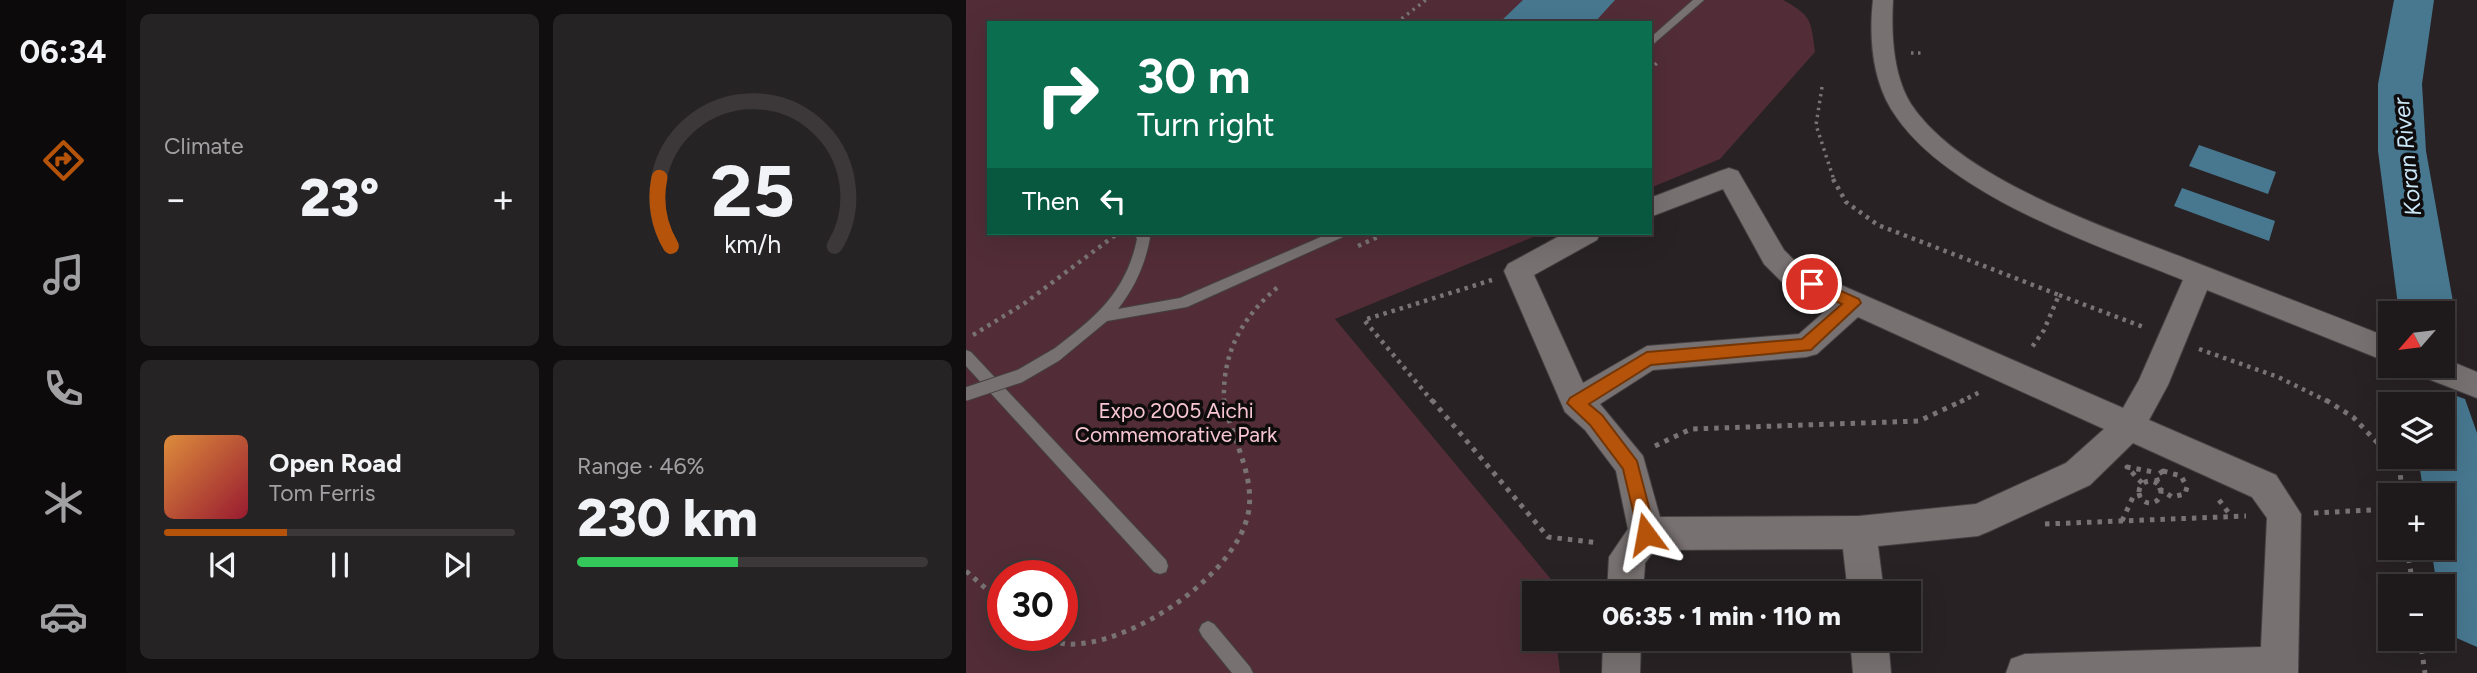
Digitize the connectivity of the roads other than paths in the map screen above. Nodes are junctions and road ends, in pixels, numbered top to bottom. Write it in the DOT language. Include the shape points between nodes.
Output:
graph roads {
  1 [pos="1699,0"];
  2 [pos="1883,0"];
  3 [pos="1652,42"];
  4 [pos="1652,207"];
  5 [pos="1142,235"];
  6 [pos="1336,235"];
  7 [pos="1583,235"];
  8 [pos="2199,275"];
  9 [pos="1854,303"];
  10 [pos="1107,316"];
  11 [pos="2378,346"];
  12 [pos="966,356"];
  13 [pos="2455,376"];
  14 [pos="2477,385"];
  15 [pos="966,394"];
  16 [pos="1576,403"];
  17 [pos="2130,425"];
  18 [pos="1859,532"];
  19 [pos="1641,540"];
  20 [pos="1160,566"];
  21 [pos="1626,581"];
  22 [pos="1865,581"];
  23 [pos="1209,630"];
  24 [pos="1621,651"];
  25 [pos="1870,651"];
  26 [pos="2279,669"];
  27 [pos="1244,673"];
  28 [pos="1620,673"];
  29 [pos="1872,673"];
  30 [pos="2025,673"];
  1 -- 3 [label="lane"];
  2 -- 8 [label="street" via="1884,46 1891,78 1901,108 1928,137 1963,166 2010,193"];
  4 -- 9 [label="street" via="1729,177 1774,257 1792,275"];
  5 -- 10 [label="lane" via="1141,260 1127,291"];
  6 -- 10 [label="lane" via="1182,303"];
  7 -- 16 [label="street" via="1518,271"];
  8 -- 11 [label="street"];
  8 -- 17 [label="street"];
  9 -- 16 [label="street" via="1806,345 1647,358"];
  9 -- 17 [label="street"];
  10 -- 15 [label="lane, bridge" via="1020,376"];
  12 -- 20 [label="lane"];
  13 -- 14 [label="street"];
  16 -- 19 [label="street" via="1596,420 1631,466"];
  17 -- 18 [label="street" via="2078,474 1978,520"];
  17 -- 26 [label="street" via="2264,486 2284,514"];
  18 -- 19 [label="street"];
  18 -- 22 [label="street"];
  19 -- 21 [label="street" via="1627,557"];
  23 -- 27 [label="lane"];
  24 -- 28 [label="street"];
  25 -- 29 [label="street"];
  26 -- 30 [label="street"];
}
